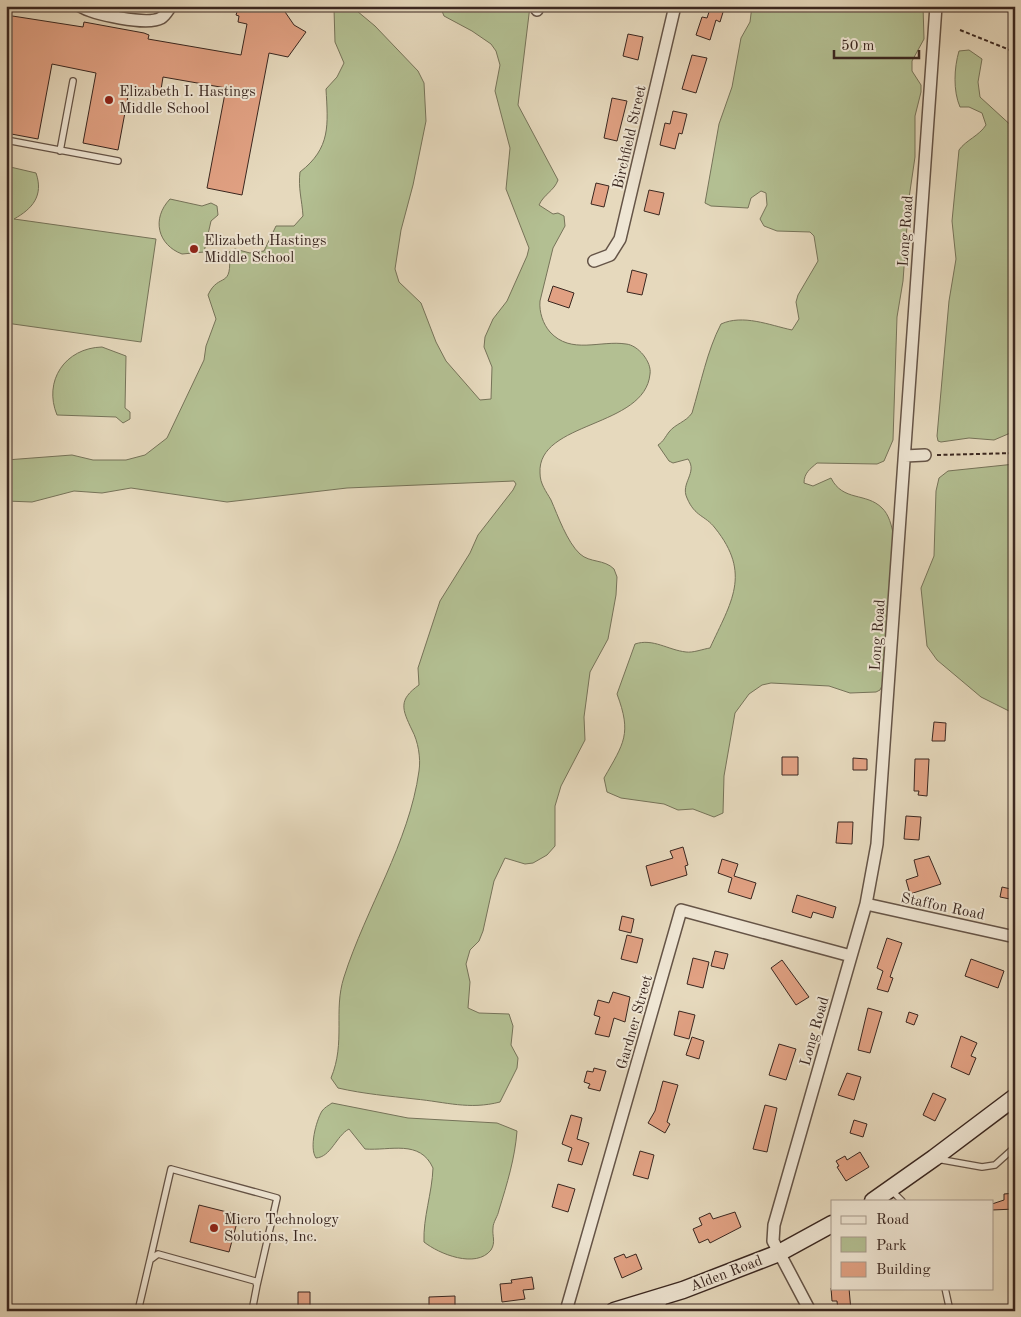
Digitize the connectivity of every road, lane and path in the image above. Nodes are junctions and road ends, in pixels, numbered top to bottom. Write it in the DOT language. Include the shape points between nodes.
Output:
graph roads {
  1 [pos="171,6"];
  2 [pos="675,6"];
  3 [pos="936,6"];
  4 [pos="79,7"];
  5 [pos="960,30"];
  6 [pos="1015,52"];
  7 [pos="73,81"];
  8 [pos="6,140"];
  9 [pos="60,151"];
  10 [pos="118,161"];
  11 [pos="594,261"];
  12 [pos="1015,452"];
  13 [pos="925,455"];
  14 [pos="905,456"];
  15 [pos="866,904"];
  16 [pos="1015,937"];
  17 [pos="851,956"];
  18 [pos="1015,1097"];
  19 [pos="1015,1147"];
  20 [pos="934,1158"];
  21 [pos="896,1195"];
  22 [pos="878,1200"];
  23 [pos="831,1225"];
  24 [pos="779,1253"];
  25 [pos="150,1260"];
  26 [pos="257,1285"];
  27 [pos="945,1290"];
  28 [pos="660,1303"];
  29 [pos="138,1311"];
  30 [pos="252,1311"];
  31 [pos="566,1311"];
  32 [pos="614,1311"];
  33 [pos="810,1311"];
  34 [pos="950,1311"];
  1 -- 4 [label="street" via="160,18 151,21 101,15"];
  2 -- 11 [label="street, Birchfield Street" via="620,239 610,255"];
  3 -- 14 [label="street, Long Road"];
  5 -- 6 [label="path"];
  7 -- 9 [label="lane"];
  8 -- 9 [label="lane"];
  9 -- 10 [label="lane"];
  12 -- 13 [label="path"];
  13 -- 14 [label="street"];
  14 -- 15 [label="street, Long Road" via="880,815"];
  15 -- 16 [label="street, Staffon Road"];
  15 -- 17 [label="street, Long Road"];
  17 -- 24 [label="street, Long Road" via="774,1226 773,1241"];
  17 -- 31 [label="street, Gardner Street" via="681,910"];
  18 -- 20 [label="main road"];
  19 -- 20 [label="lane" via="995,1165 982,1167"];
  20 -- 21 [label="main road"];
  21 -- 22 [label="main road"];
  23 -- 24 [label="main road, Alden Road"];
  24 -- 28 [label="main road, Alden Road"];
  24 -- 33 [label="street, Long Road"];
  25 -- 26 [label="lane" via="158,1254 250,1279"];
  25 -- 26 [label="lane" via="171,1169 277,1198"];
  25 -- 29 [label="lane"];
  26 -- 30 [label="lane"];
  27 -- 34 [label="lane"];
  28 -- 32 [label="main road, Alden Road"];
}
